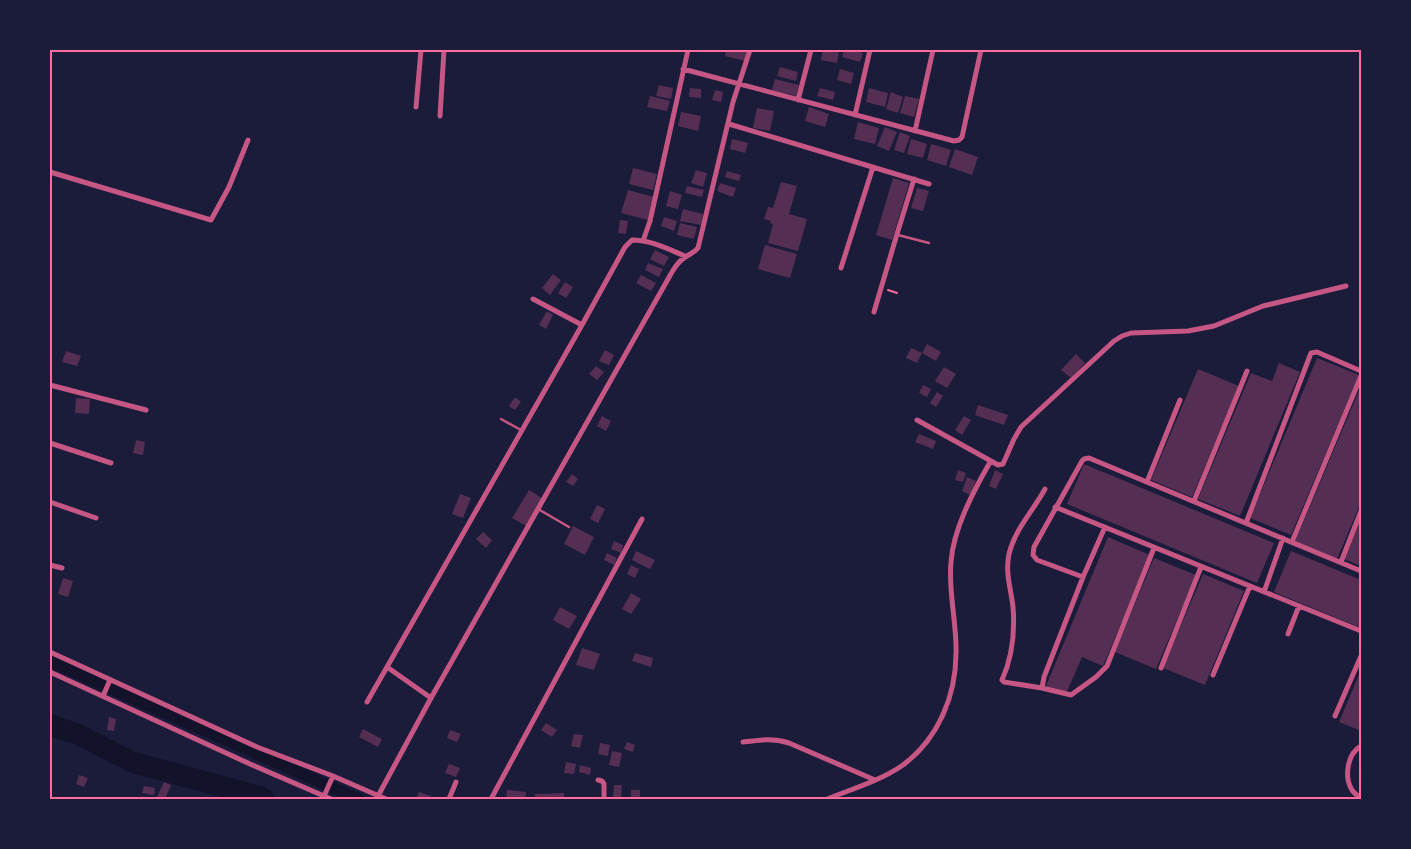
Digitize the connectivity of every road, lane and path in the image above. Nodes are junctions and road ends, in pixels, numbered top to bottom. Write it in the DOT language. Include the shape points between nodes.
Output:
graph roads {
  1 [pos="421,50"];
  2 [pos="444,50"];
  3 [pos="688,50"];
  4 [pos="750,50"];
  5 [pos="811,50"];
  6 [pos="870,50"];
  7 [pos="933,50"];
  8 [pos="981,50"];
  9 [pos="683,69"];
  10 [pos="739,84"];
  11 [pos="798,100"];
  12 [pos="416,107"];
  13 [pos="855,115"];
  14 [pos="440,116"];
  15 [pos="729,124"];
  16 [pos="915,131"];
  17 [pos="248,140"];
  18 [pos="873,167"];
  19 [pos="50,172"];
  20 [pos="914,179"];
  21 [pos="929,184"];
  22 [pos="897,234"];
  23 [pos="643,241"];
  24 [pos="929,244"];
  25 [pos="685,256"];
  26 [pos="841,268"];
  27 [pos="1346,286"];
  28 [pos="533,299"];
  29 [pos="874,312"];
  30 [pos="582,325"];
  31 [pos="1246,371"];
  32 [pos="1361,371"];
  33 [pos="1361,376"];
  34 [pos="50,385"];
  35 [pos="1180,400"];
  36 [pos="146,410"];
  37 [pos="501,419"];
  38 [pos="917,420"];
  39 [pos="521,430"];
  40 [pos="50,443"];
  41 [pos="991,461"];
  42 [pos="111,463"];
  43 [pos="1147,482"];
  44 [pos="1045,489"];
  45 [pos="1194,501"];
  46 [pos="50,502"];
  47 [pos="1055,507"];
  48 [pos="538,510"];
  49 [pos="1361,511"];
  50 [pos="96,518"];
  51 [pos="642,519"];
  52 [pos="1246,523"];
  53 [pos="570,527"];
  54 [pos="1105,527"];
  55 [pos="1283,538"];
  56 [pos="1292,542"];
  57 [pos="1154,548"];
  58 [pos="1340,562"];
  59 [pos="50,564"];
  60 [pos="1202,566"];
  61 [pos="62,568"];
  62 [pos="1361,571"];
  63 [pos="1083,577"];
  64 [pos="1250,586"];
  65 [pos="1264,592"];
  66 [pos="1299,606"];
  67 [pos="1361,631"];
  68 [pos="1288,634"];
  69 [pos="50,652"];
  70 [pos="1361,656"];
  71 [pos="387,667"];
  72 [pos="1161,668"];
  73 [pos="50,672"];
  74 [pos="1213,676"];
  75 [pos="109,682"];
  76 [pos="1042,688"];
  77 [pos="104,695"];
  78 [pos="431,698"];
  79 [pos="367,702"];
  80 [pos="1335,716"];
  81 [pos="743,742"];
  82 [pos="1361,746"];
  83 [pos="332,779"];
  84 [pos="598,780"];
  85 [pos="875,780"];
  86 [pos="456,782"];
  87 [pos="324,795"];
  88 [pos="378,796"];
  89 [pos="331,799"];
  90 [pos="386,799"];
  91 [pos="449,799"];
  92 [pos="491,799"];
  93 [pos="604,799"];
  94 [pos="827,799"];
  95 [pos="1361,799"];
  1 -- 12 [label="street"];
  2 -- 14 [label="street"];
  3 -- 9 [label="street"];
  4 -- 10 [label="street"];
  5 -- 11 [label="street"];
  6 -- 13 [label="street"];
  7 -- 16 [label="street"];
  8 -- 16 [label="street" via="962,137 954,141"];
  9 -- 10 [label="street"];
  9 -- 23 [label="street"];
  10 -- 11 [label="street"];
  10 -- 15 [label="street"];
  11 -- 13 [label="street"];
  13 -- 16 [label="street"];
  15 -- 18 [label="street"];
  15 -- 25 [label="street" via="698,248"];
  17 -- 19 [label="street" via="212,220"];
  18 -- 20 [label="street"];
  18 -- 26 [label="street"];
  20 -- 21 [label="street"];
  20 -- 22 [label="street"];
  22 -- 24 [label="lane"];
  22 -- 29 [label="street"];
  23 -- 25 [label="street"];
  23 -- 30 [label="street" via="632,240 625,247"];
  25 -- 48 [label="street" via="672,272"];
  27 -- 41 [label="street" via="1263,306 1214,326 1188,332 1140,332 1122,336 1021,427 1002,464"];
  28 -- 30 [label="street"];
  30 -- 39 [label="street"];
  31 -- 45 [label="street"];
  32 -- 52 [label="street" via="1317,352 1311,353"];
  33 -- 56 [label="street"];
  34 -- 36 [label="street"];
  35 -- 43 [label="street"];
  37 -- 39 [label="lane"];
  38 -- 41 [label="street"];
  39 -- 71 [label="street"];
  40 -- 42 [label="street"];
  41 -- 85 [label="street" via="964,514 953,545 950,577 956,654 951,694 934,732 916,754"];
  43 -- 45 [label="street"];
  43 -- 47 [label="street" via="1098,461 1084,459"];
  44 -- 76 [label="street" via="1017,532 1009,553 1012,636 1009,661 1002,680"];
  45 -- 52 [label="street"];
  46 -- 50 [label="street"];
  47 -- 54 [label="street"];
  47 -- 63 [label="street" via="1033,555 1037,560"];
  48 -- 53 [label="lane"];
  48 -- 78 [label="street"];
  49 -- 58 [label="street"];
  51 -- 92 [label="street"];
  52 -- 55 [label="street"];
  54 -- 57 [label="street"];
  54 -- 63 [label="street"];
  55 -- 56 [label="street"];
  55 -- 65 [label="street"];
  56 -- 58 [label="street"];
  57 -- 60 [label="street"];
  57 -- 76 [label="street" via="1107,666 1071,696"];
  58 -- 62 [label="street"];
  59 -- 61 [label="street"];
  60 -- 64 [label="street"];
  60 -- 72 [label="street"];
  63 -- 76 [label="street"];
  64 -- 65 [label="street"];
  64 -- 74 [label="street"];
  65 -- 66 [label="street"];
  66 -- 67 [label="street"];
  66 -- 68 [label="street"];
  69 -- 75 [label="street"];
  70 -- 80 [label="street"];
  71 -- 78 [label="street"];
  71 -- 79 [label="street"];
  73 -- 77 [label="street"];
  75 -- 77 [label="street"];
  75 -- 83 [label="street"];
  77 -- 87 [label="street"];
  78 -- 88 [label="street"];
  81 -- 85 [label="street" via="783,741"];
  82 -- 95 [label="street" via="1349,760 1347,775 1352,789"];
  83 -- 87 [label="street"];
  83 -- 88 [label="street"];
  84 -- 93 [label="street" via="604,784"];
  85 -- 94 [label="street"];
  86 -- 91 [label="street"];
  87 -- 89 [label="street"];
  88 -- 90 [label="street"];
}
